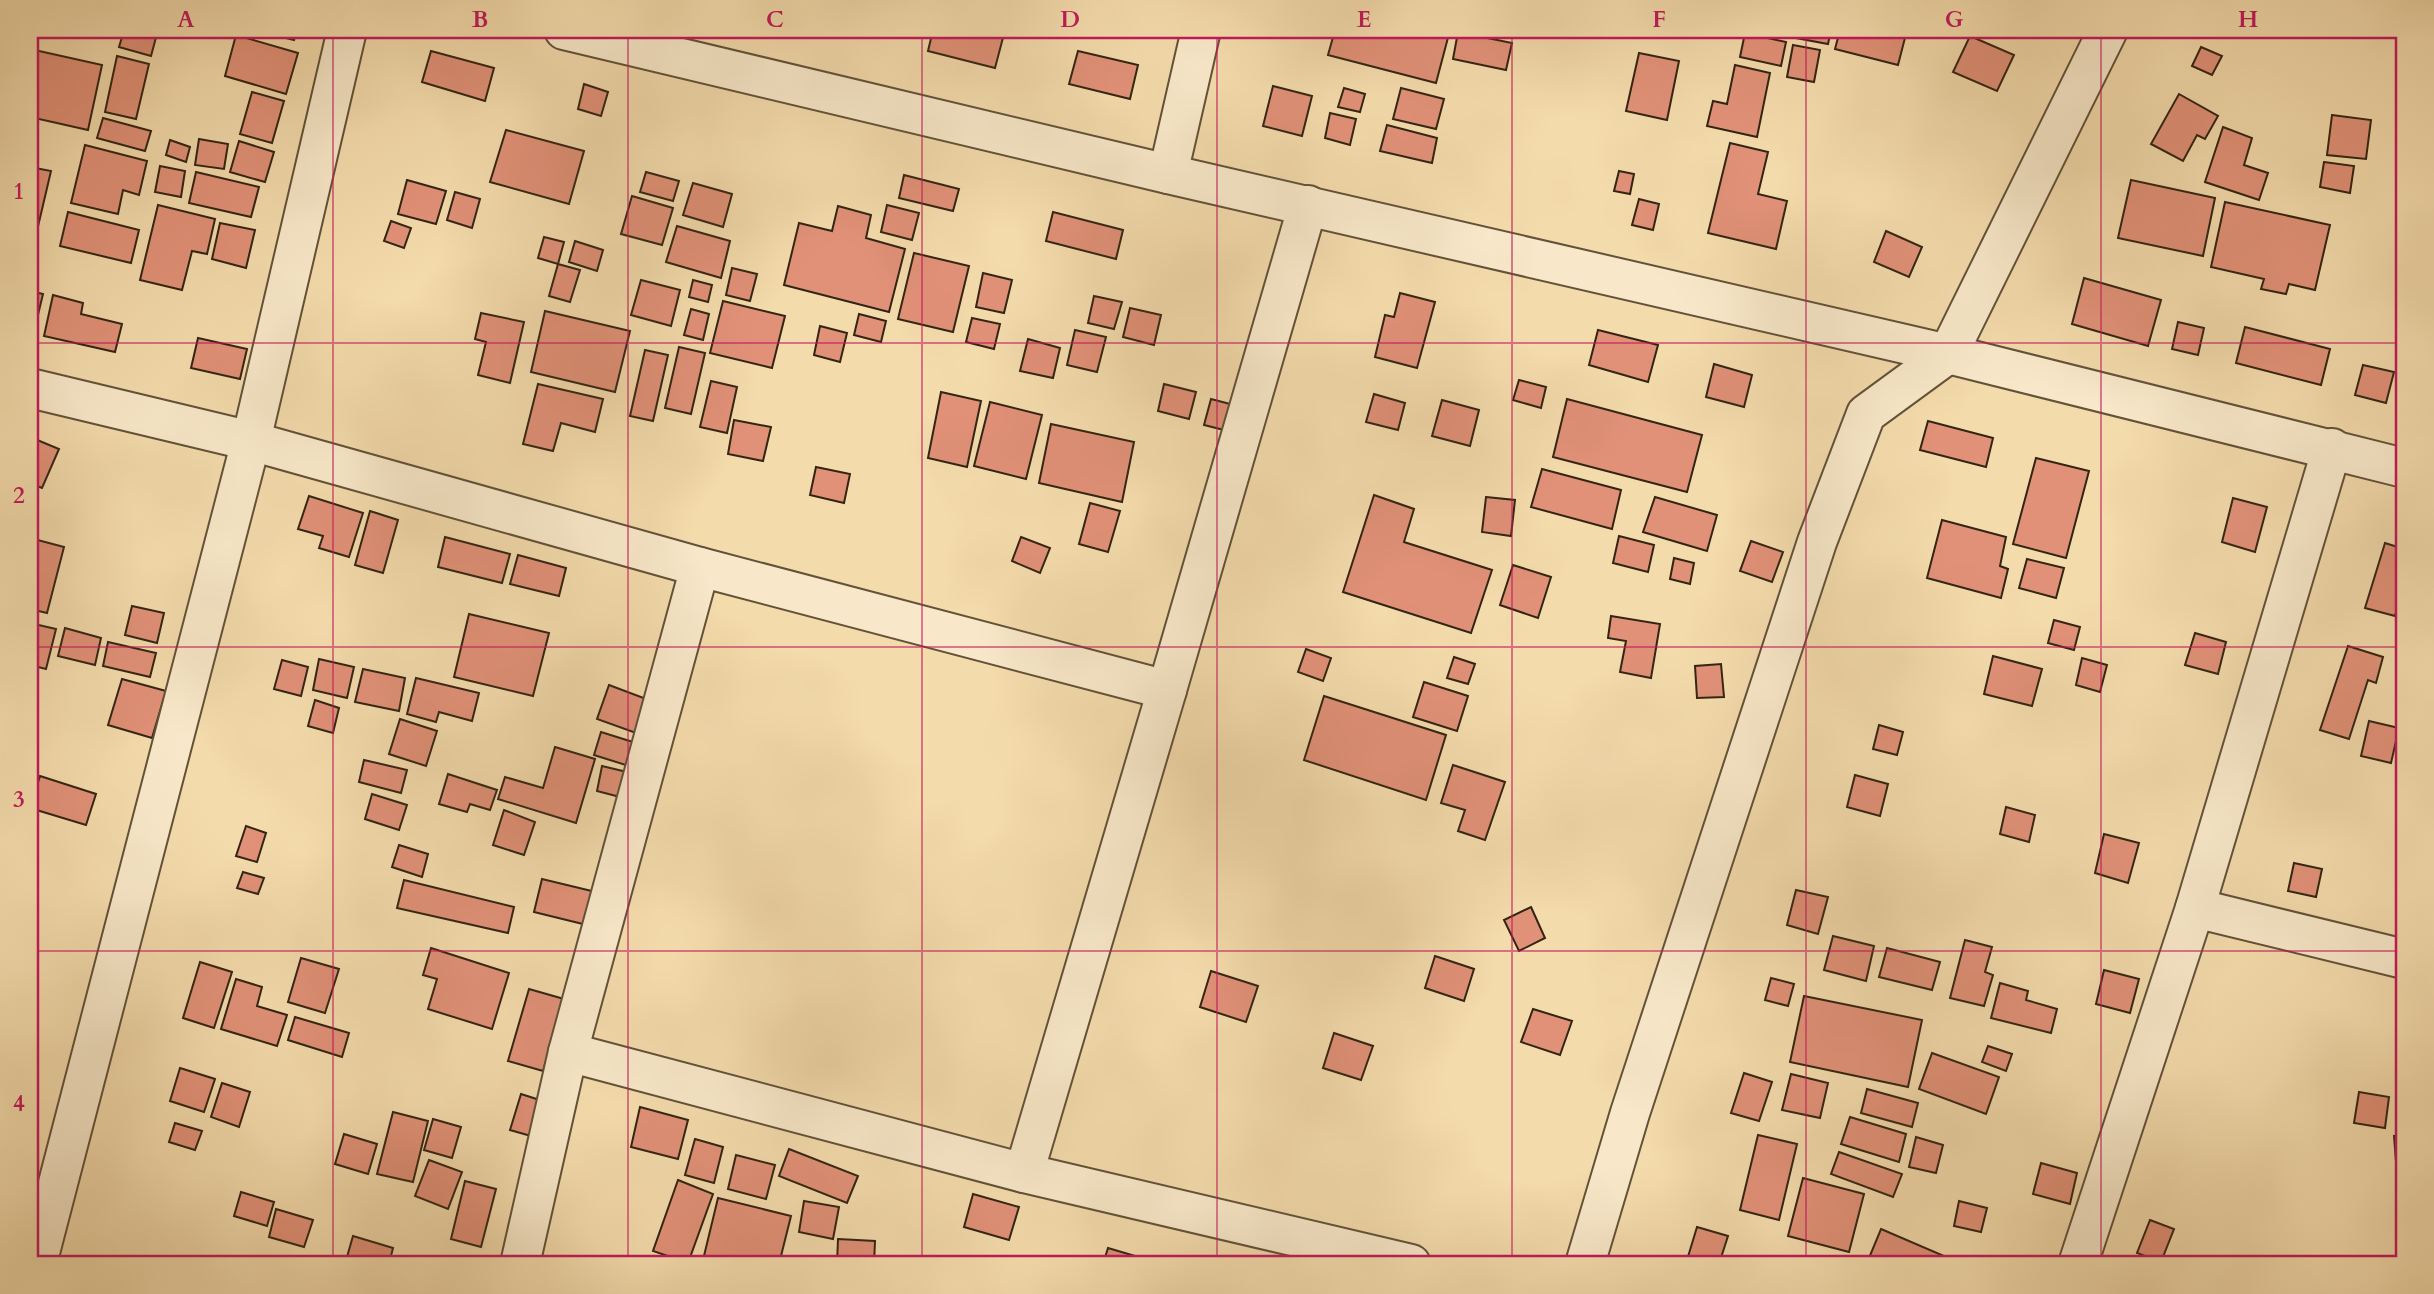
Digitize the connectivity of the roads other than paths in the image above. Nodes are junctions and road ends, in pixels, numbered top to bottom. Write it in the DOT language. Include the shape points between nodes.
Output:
graph roads {
  1 [pos="347,30"];
  2 [pos="564,30"];
  3 [pos="1201,30"];
  4 [pos="2108,30"];
  5 [pos="1168,174"];
  6 [pos="1308,205"];
  7 [pos="1948,354"];
  8 [pos="30,388"];
  9 [pos="251,441"];
  10 [pos="2332,448"];
  11 [pos="2404,468"];
  12 [pos="700,567"];
  13 [pos="1167,690"];
  14 [pos="2196,908"];
  15 [pos="2404,959"];
  16 [pos="568,1052"];
  17 [pos="1024,1173"];
  18 [pos="37,1264"];
  19 [pos="520,1264"];
  20 [pos="1411,1264"];
  21 [pos="1585,1264"];
  22 [pos="2078,1264"];
  1 -- 9 [label="street"];
  2 -- 5 [label="street"];
  3 -- 5 [label="street"];
  4 -- 7 [label="street"];
  5 -- 6 [label="street"];
  6 -- 7 [label="street"];
  6 -- 13 [label="street"];
  7 -- 10 [label="street"];
  7 -- 21 [label="street" via="1866,414 1818,541"];
  8 -- 9 [label="street"];
  9 -- 12 [label="street"];
  9 -- 18 [label="street"];
  10 -- 11 [label="street"];
  10 -- 14 [label="street"];
  12 -- 13 [label="street"];
  12 -- 16 [label="street"];
  13 -- 17 [label="street"];
  14 -- 15 [label="street"];
  14 -- 22 [label="street"];
  16 -- 17 [label="street"];
  16 -- 19 [label="street"];
  17 -- 20 [label="street"];
}
